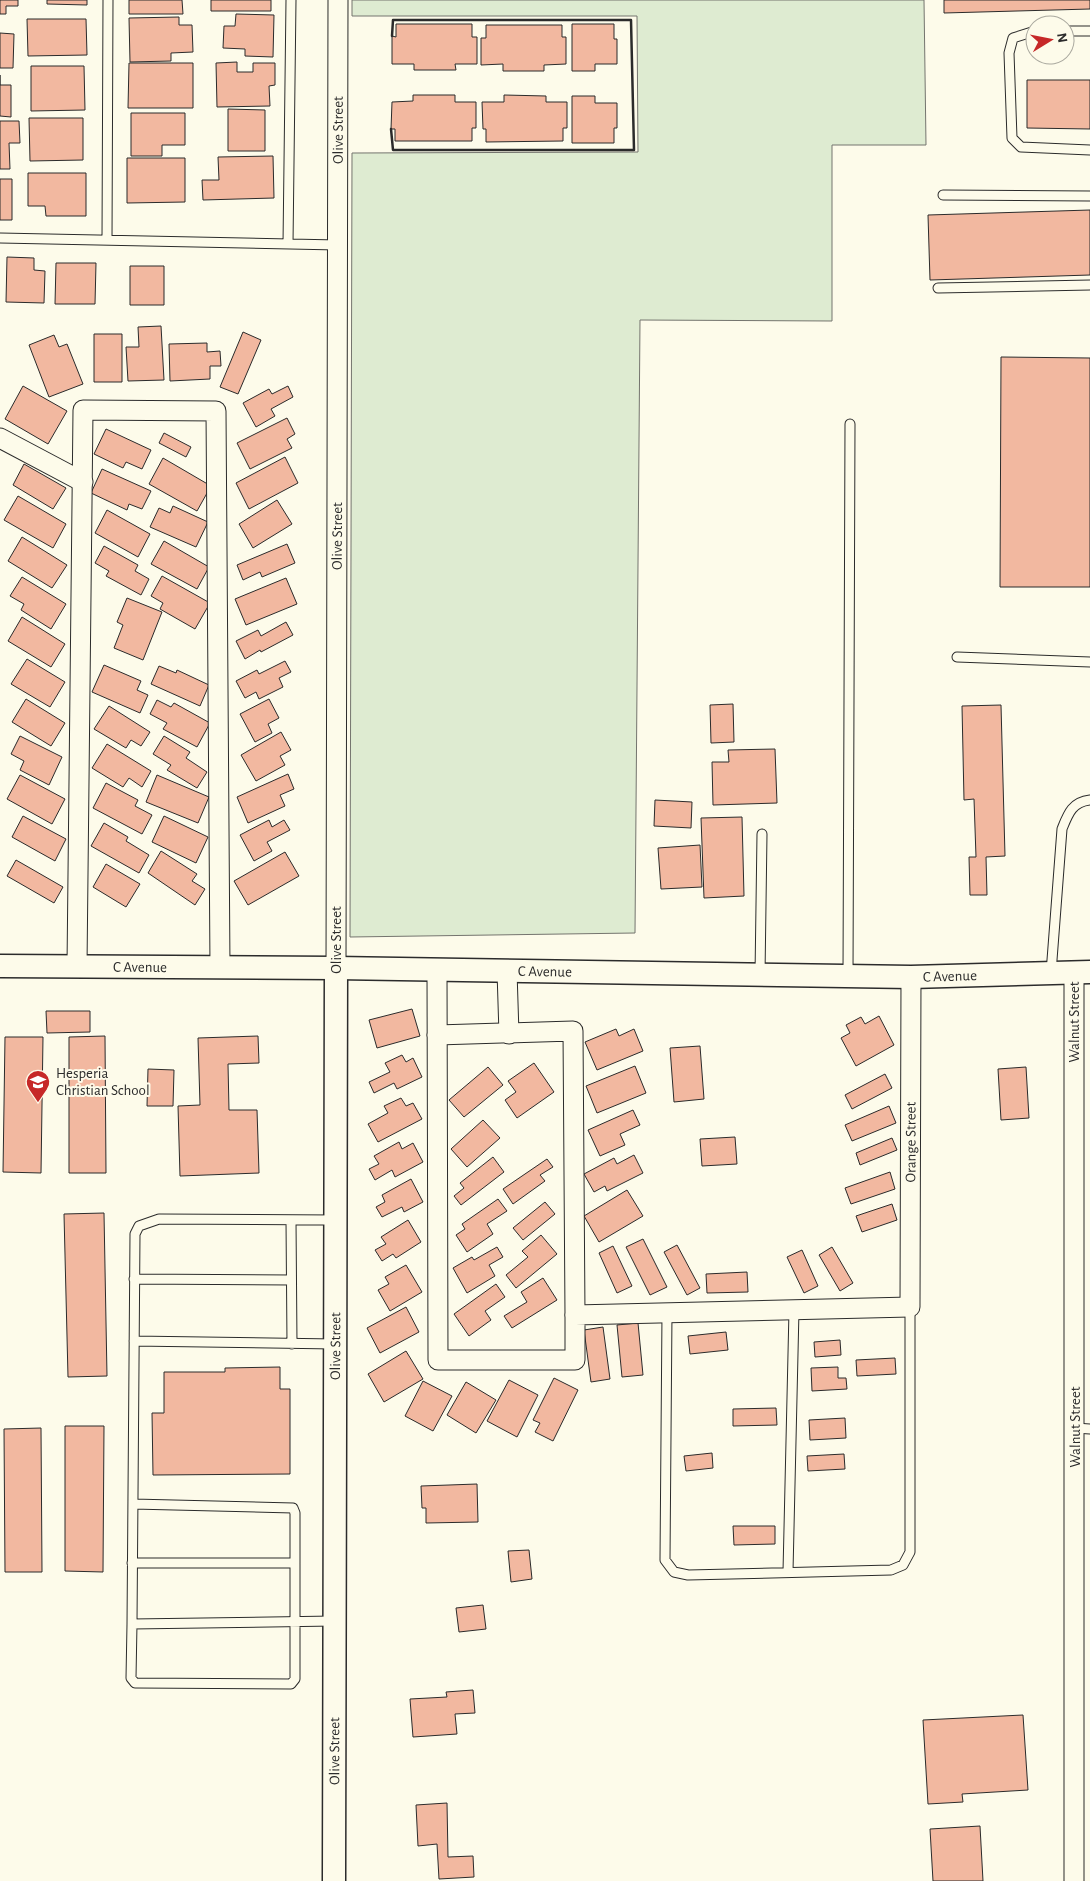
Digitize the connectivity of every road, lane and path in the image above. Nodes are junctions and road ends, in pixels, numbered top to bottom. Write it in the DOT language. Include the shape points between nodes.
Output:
graph roads {
  1 [pos="108,0"];
  2 [pos="291,0"];
  3 [pos="338,0"];
  4 [pos="1075,31"];
  5 [pos="1090,31"];
  6 [pos="1025,34"];
  7 [pos="1090,150"];
  8 [pos="943,195"];
  9 [pos="1090,196"];
  10 [pos="0,238"];
  11 [pos="107,240"];
  12 [pos="288,244"];
  13 [pos="338,245"];
  14 [pos="1090,285"];
  15 [pos="938,288"];
  16 [pos="850,424"];
  17 [pos="0,438"];
  18 [pos="83,482"];
  19 [pos="956,657"];
  20 [pos="1090,662"];
  21 [pos="1090,800"];
  22 [pos="762,834"];
  23 [pos="0,966"];
  24 [pos="77,967"];
  25 [pos="220,967"];
  26 [pos="336,968"];
  27 [pos="437,970"];
  28 [pos="507,971"];
  29 [pos="1082,972"];
  30 [pos="1051,973"];
  31 [pos="760,975"];
  32 [pos="848,976"];
  33 [pos="911,977"];
  34 [pos="509,1034"];
  35 [pos="437,1035"];
  36 [pos="291,1220"];
  37 [pos="335,1220"];
  38 [pos="134,1279"];
  39 [pos="291,1280"];
  40 [pos="910,1307"];
  41 [pos="794,1310"];
  42 [pos="667,1313"];
  43 [pos="575,1314"];
  44 [pos="134,1342"];
  45 [pos="292,1344"];
  46 [pos="335,1344"];
  47 [pos="1082,1429"];
  48 [pos="132,1504"];
  49 [pos="132,1563"];
  50 [pos="295,1563"];
  51 [pos="788,1572"];
  52 [pos="335,1621"];
  53 [pos="295,1622"];
  54 [pos="132,1624"];
  55 [pos="334,1881"];
  56 [pos="1074,1881"];
  1 -- 11 [label="lane"];
  2 -- 12 [label="lane"];
  3 -- 13 [label="street, Olive Street"];
  4 -- 5 [label="lane"];
  6 -- 7 [label="lane" via="1013,38 1009,54 1012,138 1021,147"];
  8 -- 9 [label="lane"];
  10 -- 11 [label="lane"];
  11 -- 12 [label="lane"];
  12 -- 13 [label="lane"];
  13 -- 26 [label="street, Olive Street"];
  14 -- 15 [label="lane"];
  16 -- 32 [label="lane"];
  17 -- 18 [label="street"];
  18 -- 24 [label="street"];
  18 -- 25 [label="street" via="83,410 216,411"];
  19 -- 20 [label="lane"];
  21 -- 30 [label="lane" via="1070,809 1062,829"];
  22 -- 31 [label="lane"];
  23 -- 24 [label="street, C Avenue"];
  24 -- 25 [label="street, C Avenue"];
  25 -- 26 [label="street, C Avenue"];
  26 -- 27 [label="street, C Avenue"];
  26 -- 37 [label="street, Olive Street"];
  27 -- 28 [label="street, C Avenue"];
  27 -- 35 [label="street"];
  28 -- 31 [label="street, C Avenue"];
  28 -- 34 [label="street"];
  29 -- 30 [label="street, C Avenue"];
  29 -- 47 [label="street, Walnut Street"];
  30 -- 33 [label="street, C Avenue"];
  31 -- 32 [label="street, C Avenue"];
  32 -- 33 [label="street, C Avenue"];
  33 -- 40 [label="street, Orange Street"];
  34 -- 35 [label="street"];
  34 -- 43 [label="street" via="574,1031"];
  35 -- 43 [label="street" via="438,1360 575,1360"];
  36 -- 37 [label="lane"];
  36 -- 38 [label="lane" via="159,1219 148,1222 139,1226 135,1234"];
  36 -- 39 [label="lane"];
  37 -- 46 [label="street, Olive Street"];
  38 -- 39 [label="lane"];
  38 -- 44 [label="lane"];
  39 -- 45 [label="lane"];
  40 -- 41 [label="street"];
  40 -- 51 [label="lane" via="910,1552 903,1565 891,1570"];
  41 -- 42 [label="street"];
  41 -- 51 [label="lane"];
  42 -- 43 [label="street"];
  42 -- 51 [label="lane" via="665,1560 674,1572 688,1575"];
  44 -- 45 [label="lane"];
  44 -- 48 [label="lane"];
  45 -- 46 [label="lane"];
  46 -- 52 [label="street, Olive Street"];
  47 -- 56 [label="street, Walnut Street"];
  48 -- 49 [label="lane"];
  48 -- 50 [label="lane" via="293,1508"];
  49 -- 50 [label="lane"];
  49 -- 54 [label="lane"];
  50 -- 53 [label="lane"];
  52 -- 53 [label="lane"];
  52 -- 55 [label="street, Olive Street"];
  53 -- 54 [label="lane"];
  53 -- 54 [label="lane" via="295,1679 291,1684 132,1682"];
}
